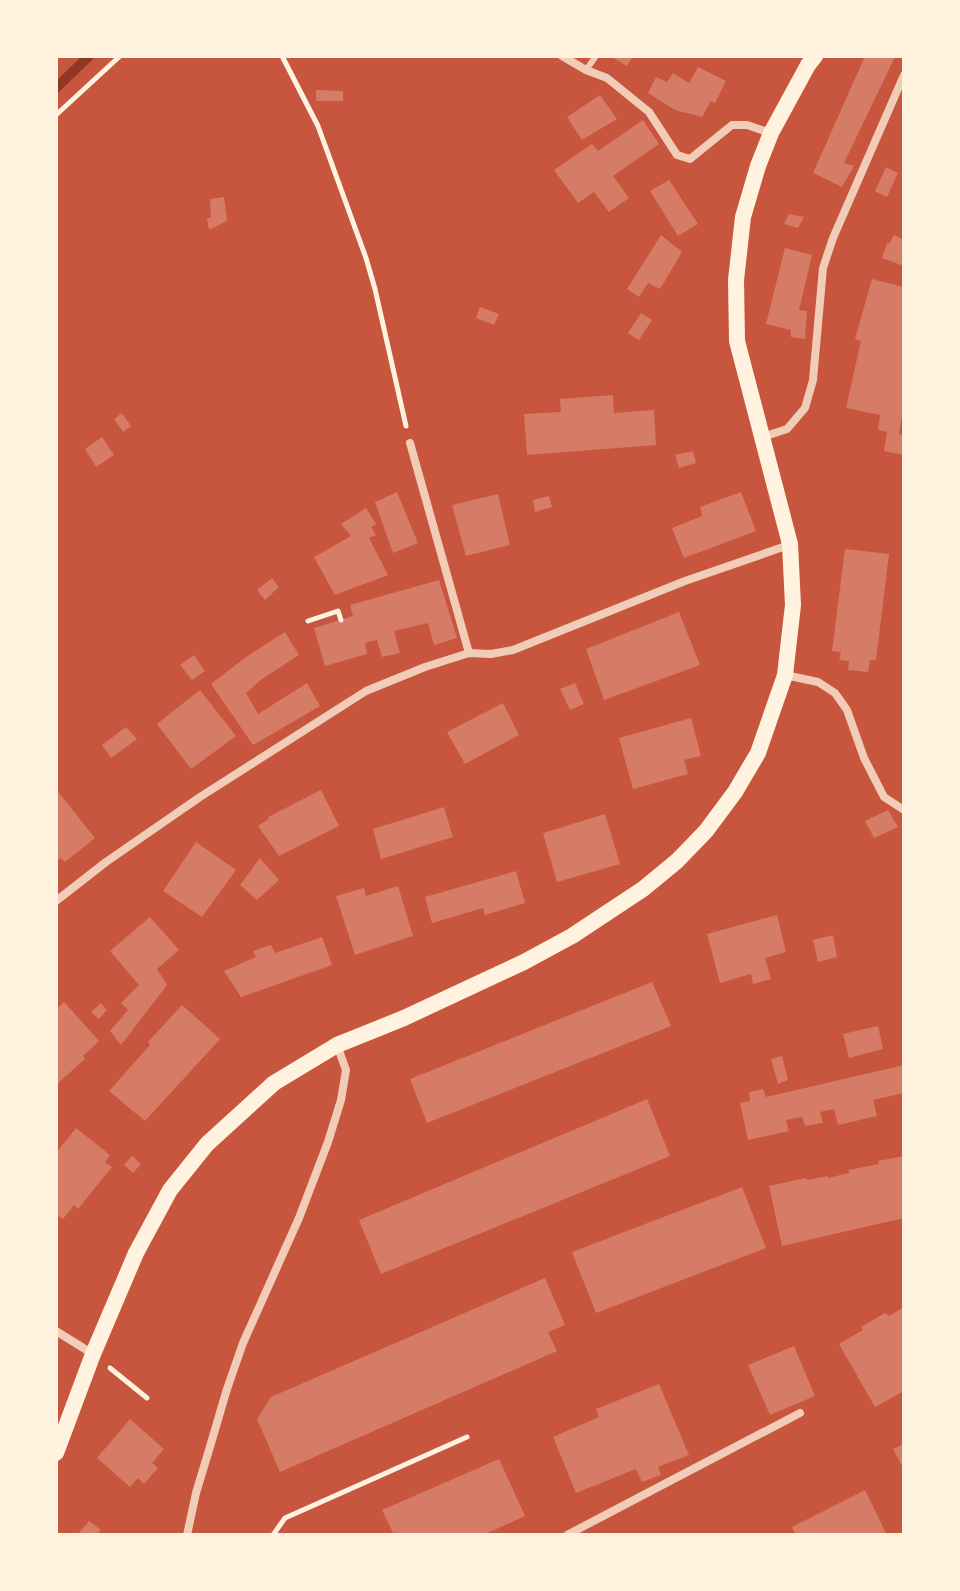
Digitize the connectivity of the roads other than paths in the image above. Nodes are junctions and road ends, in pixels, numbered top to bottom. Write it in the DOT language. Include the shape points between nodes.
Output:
graph roads {
  1 [pos="562,56"];
  2 [pos="596,56"];
  3 [pos="815,56"];
  4 [pos="586,70"];
  5 [pos="904,75"];
  6 [pos="771,133"];
  7 [pos="763,437"];
  8 [pos="410,443"];
  9 [pos="790,544"];
  10 [pos="469,653"];
  11 [pos="785,675"];
  12 [pos="904,810"];
  13 [pos="56,901"];
  14 [pos="337,1045"];
  15 [pos="56,1331"];
  16 [pos="93,1354"];
  17 [pos="800,1413"];
  18 [pos="56,1453"];
  19 [pos="187,1535"];
  20 [pos="567,1535"];
  1 -- 4 [label="street"];
  2 -- 4 [label="lane"];
  3 -- 6 [label="main road"];
  4 -- 6 [label="street" via="607,78 649,112 677,155 690,159 732,125"];
  5 -- 7 [label="street" via="823,268 813,380 805,408 787,429"];
  6 -- 7 [label="main road" via="743,217 736,280 737,341"];
  7 -- 9 [label="main road"];
  8 -- 10 [label="street"];
  9 -- 10 [label="street" via="513,650"];
  9 -- 11 [label="main road" via="793,605"];
  10 -- 13 [label="street" via="366,691 200,797"];
  11 -- 12 [label="street" via="818,682 835,693 884,797"];
  11 -- 14 [label="main road" via="758,753 743,779 677,861 572,936 524,962"];
  14 -- 16 [label="main road" via="274,1083 207,1144 170,1190 136,1253"];
  14 -- 19 [label="street" via="346,1070 341,1100 299,1218 239,1355"];
  15 -- 16 [label="street"];
  16 -- 18 [label="main road"];
  17 -- 20 [label="street"];
}
